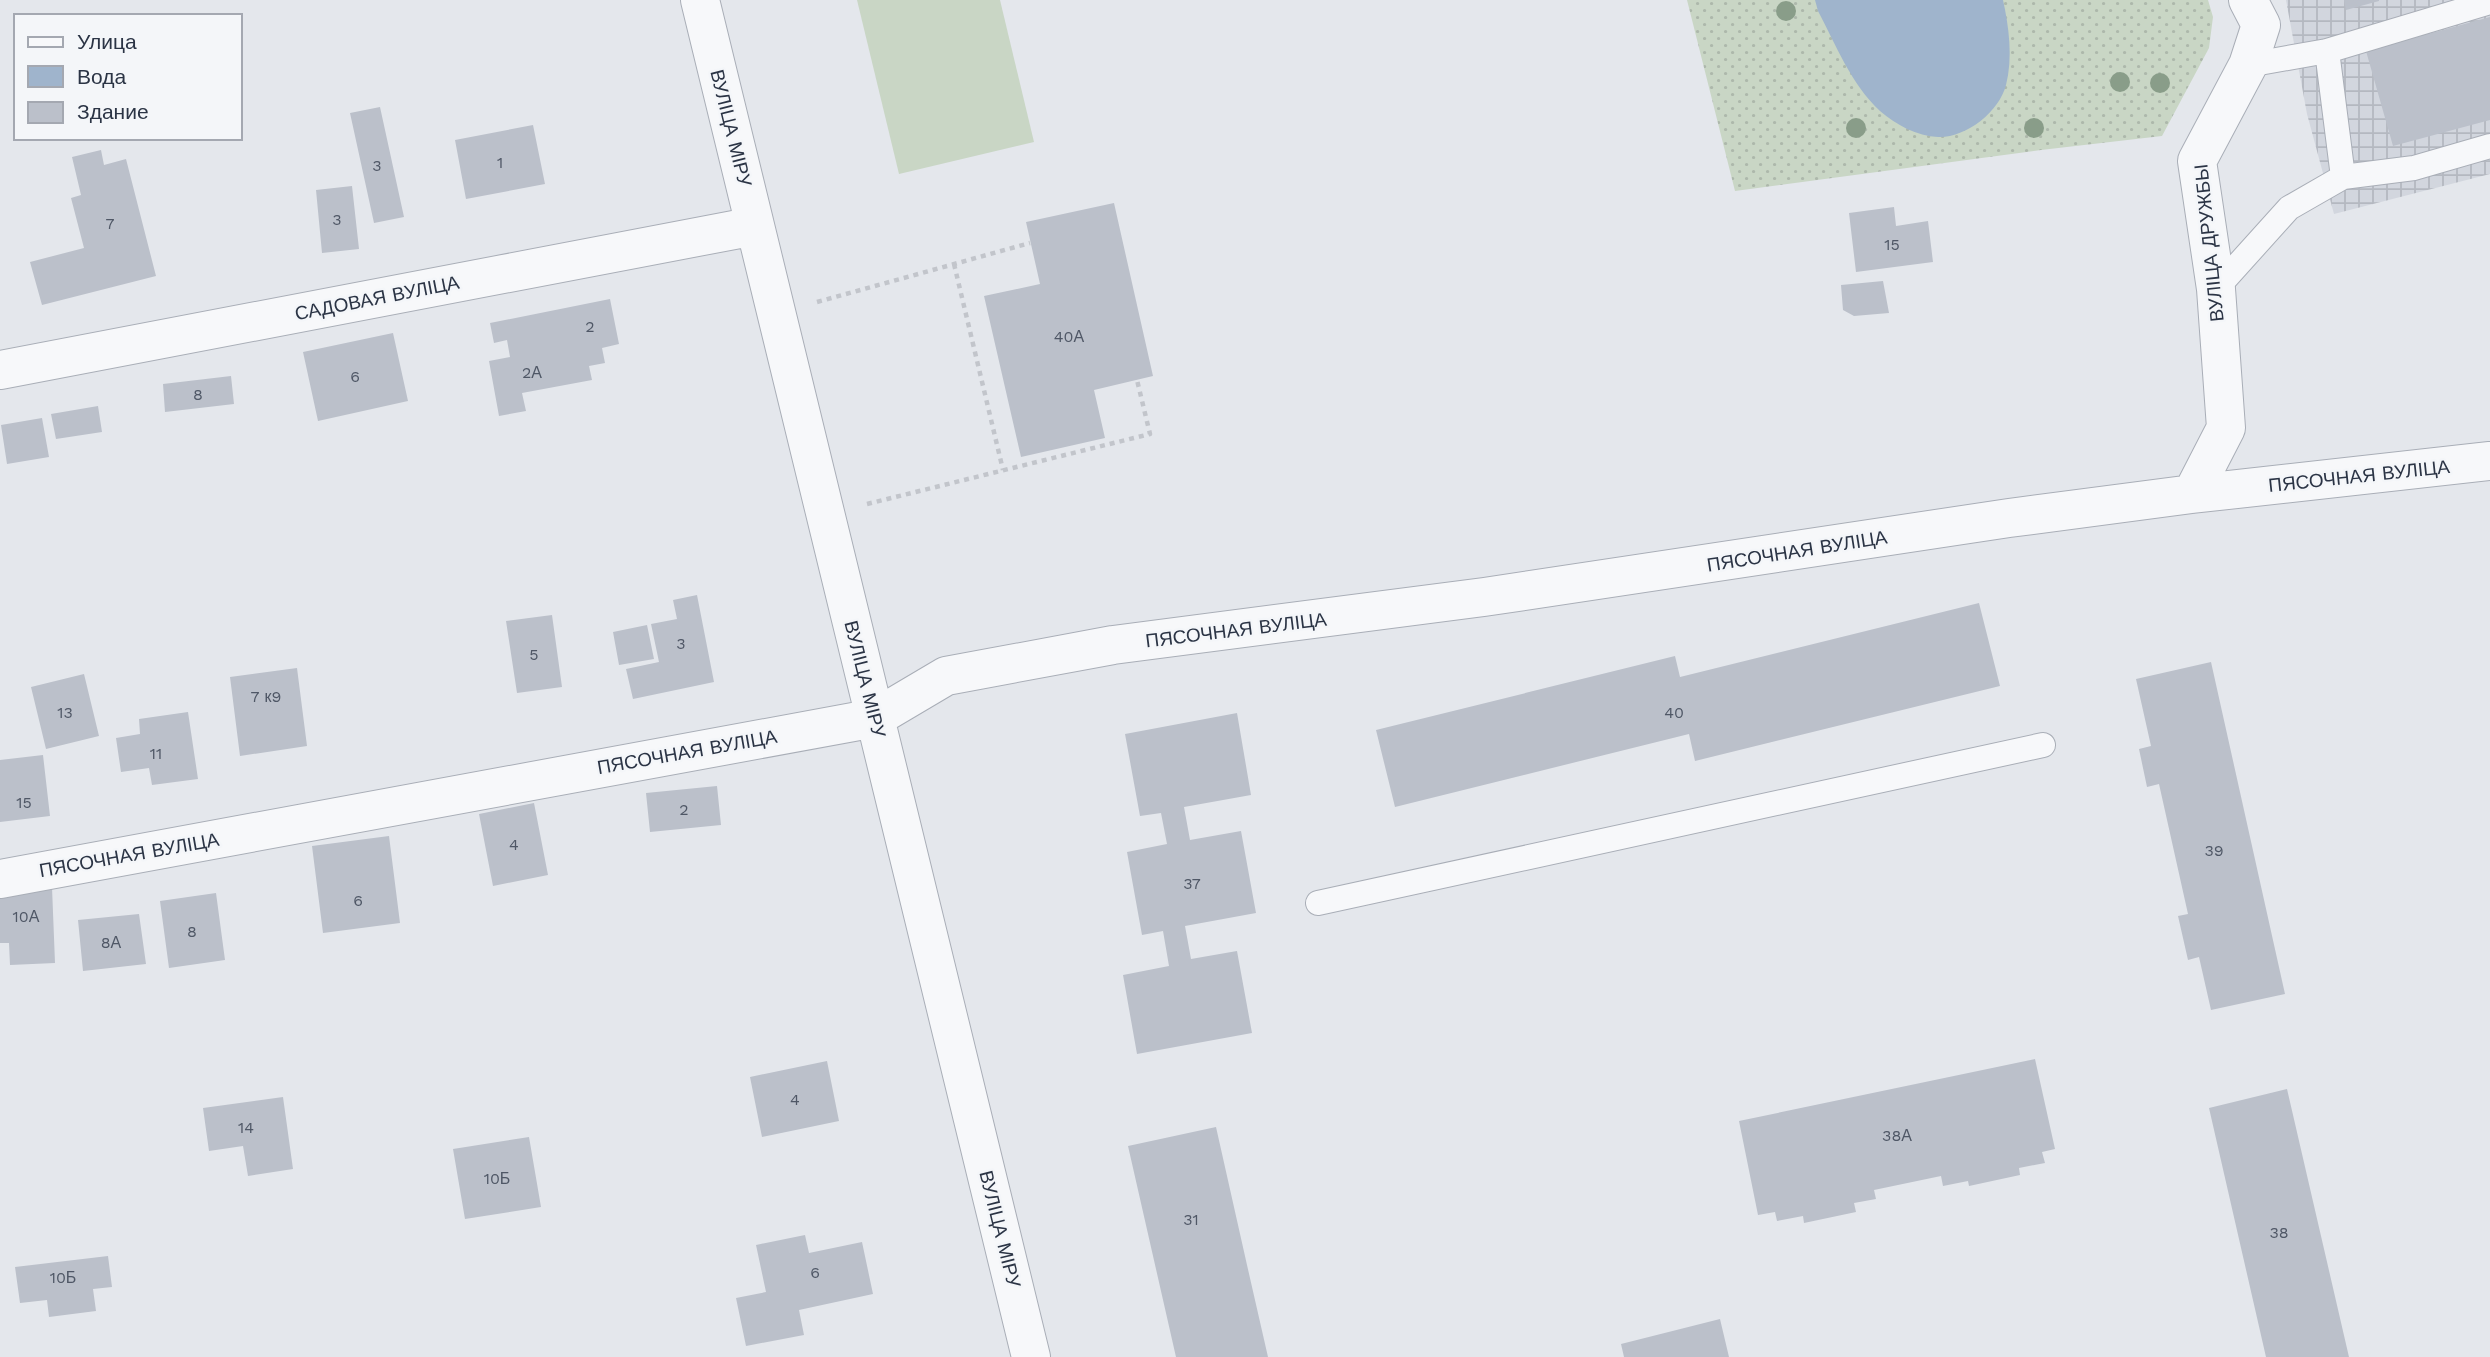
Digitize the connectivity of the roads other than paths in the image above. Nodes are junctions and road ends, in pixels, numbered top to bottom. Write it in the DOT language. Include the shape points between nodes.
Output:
graph roads {
  1 [pos="701,0"];
  2 [pos="2490,2"];
  3 [pos="2259,8"];
  4 [pos="2327,51"];
  5 [pos="2248,65"];
  6 [pos="2490,146"];
  7 [pos="2343,177"];
  8 [pos="755,226"];
  9 [pos="2216,289"];
  10 [pos="0,370"];
  11 [pos="2490,461"];
  12 [pos="2192,494"];
  13 [pos="875,718"];
  14 [pos="2043,745"];
  15 [pos="0,879"];
  16 [pos="1318,903"];
  17 [pos="1031,1357"];
  1 -- 8 [label="street, ВУЛІЦА МІРУ"];
  2 -- 4 [label="lane"];
  3 -- 5 [label="street, ВУЛІЦА ДРУЖБЫ"];
  4 -- 5 [label="lane"];
  4 -- 7 [label="lane"];
  5 -- 9 [label="street, ВУЛІЦА ДРУЖБЫ" via="2197,161"];
  6 -- 7 [label="lane" via="2414,168"];
  7 -- 9 [label="lane" via="2289,208"];
  8 -- 10 [label="street, САДОВАЯ ВУЛІЦА"];
  8 -- 13 [label="street, ВУЛІЦА МІРУ"];
  9 -- 12 [label="street, ВУЛІЦА ДРУЖБЫ" via="2226,428"];
  11 -- 12 [label="street, ПЯСОЧНАЯ ВУЛІЦА"];
  12 -- 13 [label="street, ПЯСОЧНАЯ ВУЛІЦА" via="1484,597 1113,645 946,676"];
  13 -- 15 [label="street, ПЯСОЧНАЯ ВУЛІЦА"];
  13 -- 17 [label="street, ВУЛІЦА МІРУ"];
  14 -- 16 [label="lane"];
}
